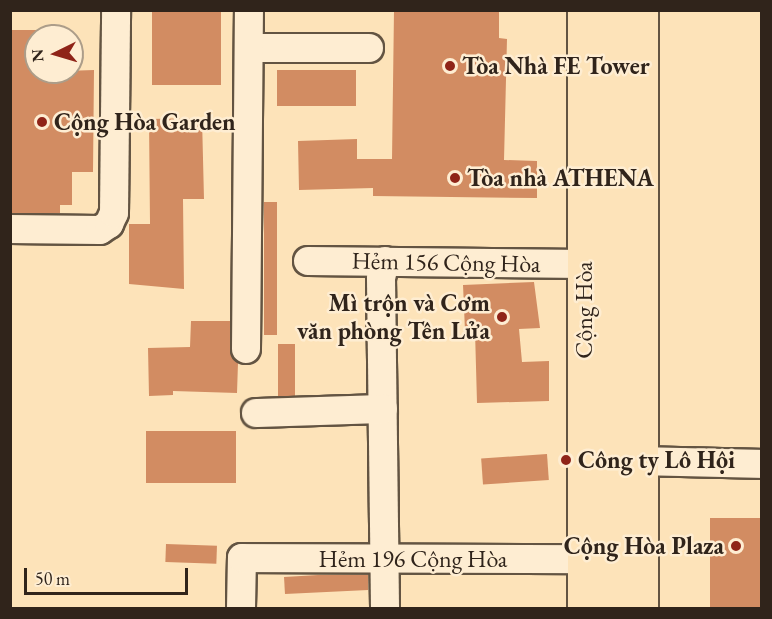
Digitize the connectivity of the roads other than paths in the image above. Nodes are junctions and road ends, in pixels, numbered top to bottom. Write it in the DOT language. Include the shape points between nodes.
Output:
graph roads {
  1 [pos="116,10"];
  2 [pos="249,10"];
  3 [pos="584,10"];
  4 [pos="612,10"];
  5 [pos="641,10"];
  6 [pos="249,48"];
  7 [pos="369,48"];
  8 [pos="10,229"];
  9 [pos="308,261"];
  10 [pos="385,261"];
  11 [pos="584,264"];
  12 [pos="246,349"];
  13 [pos="383,409"];
  14 [pos="256,413"];
  15 [pos="641,461"];
  16 [pos="762,464"];
  17 [pos="386,559"];
  18 [pos="584,559"];
  19 [pos="241,609"];
  20 [pos="385,609"];
  21 [pos="584,609"];
  22 [pos="612,609"];
  23 [pos="641,609"];
  1 -- 8 [label="street" via="114,213 109,224 100,230"];
  2 -- 6 [label="street"];
  3 -- 11 [label="main road, Cộng Hòa"];
  4 -- 22 [label="main road, Cộng Hòa"];
  5 -- 15 [label="main road"];
  6 -- 7 [label="street"];
  6 -- 12 [label="street"];
  9 -- 10 [label="street, Hẻm 156 Cộng Hòa"];
  10 -- 11 [label="street, Hẻm 156 Cộng Hòa"];
  10 -- 13 [label="street" via="381,279"];
  11 -- 18 [label="main road, Cộng Hòa"];
  13 -- 14 [label="street"];
  13 -- 17 [label="street"];
  15 -- 16 [label="street"];
  15 -- 23 [label="main road"];
  17 -- 18 [label="street, Hẻm 196 Cộng Hòa"];
  17 -- 19 [label="street, Hẻm 196 Cộng Hòa" via="242,558"];
  17 -- 20 [label="street"];
  18 -- 21 [label="main road, Cộng Hòa"];
}
